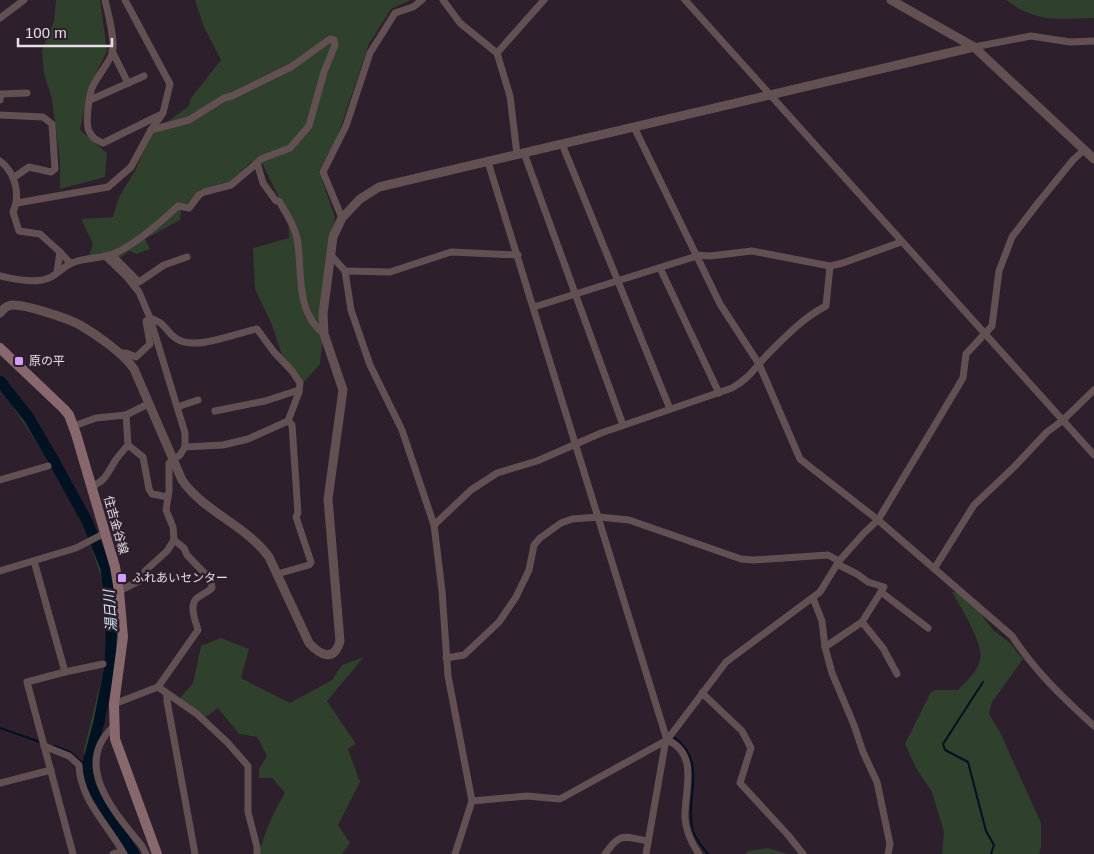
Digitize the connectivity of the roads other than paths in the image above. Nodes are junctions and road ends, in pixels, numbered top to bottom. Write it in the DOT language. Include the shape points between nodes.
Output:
graph roads {
  1 [pos="24,0"];
  2 [pos="105,0"];
  3 [pos="125,0"];
  4 [pos="422,0"];
  5 [pos="443,0"];
  6 [pos="544,0"];
  7 [pos="684,0"];
  8 [pos="891,0"];
  9 [pos="0,18"];
  10 [pos="1094,41"];
  11 [pos="974,47"];
  12 [pos="112,51"];
  13 [pos="496,53"];
  14 [pos="144,76"];
  15 [pos="128,84"];
  16 [pos="26,94"];
  17 [pos="769,94"];
  18 [pos="0,100"];
  19 [pos="90,100"];
  20 [pos="163,113"];
  21 [pos="0,115"];
  22 [pos="634,126"];
  23 [pos="151,130"];
  24 [pos="562,144"];
  25 [pos="1090,153"];
  26 [pos="520,154"];
  27 [pos="0,161"];
  28 [pos="488,162"];
  29 [pos="257,163"];
  30 [pos="13,178"];
  31 [pos="17,203"];
  32 [pos="342,218"];
  33 [pos="901,242"];
  34 [pos="60,252"];
  35 [pos="330,254"];
  36 [pos="518,255"];
  37 [pos="108,256"];
  38 [pos="696,256"];
  39 [pos="187,257"];
  40 [pos="70,263"];
  41 [pos="830,266"];
  42 [pos="660,268"];
  43 [pos="345,271"];
  44 [pos="57,272"];
  45 [pos="0,276"];
  46 [pos="618,281"];
  47 [pos="575,294"];
  48 [pos="534,307"];
  49 [pos="0,313"];
  50 [pos="150,318"];
  51 [pos="983,333"];
  52 [pos="324,334"];
  53 [pos="0,348"];
  54 [pos="119,353"];
  55 [pos="759,364"];
  56 [pos="299,390"];
  57 [pos="1094,390"];
  58 [pos="719,393"];
  59 [pos="198,400"];
  60 [pos="148,404"];
  61 [pos="177,407"];
  62 [pos="670,409"];
  63 [pos="215,411"];
  64 [pos="126,415"];
  65 [pos="288,421"];
  66 [pos="1062,421"];
  67 [pos="623,425"];
  68 [pos="74,426"];
  69 [pos="577,444"];
  70 [pos="128,445"];
  71 [pos="185,448"];
  72 [pos="1094,455"];
  73 [pos="172,459"];
  74 [pos="48,466"];
  75 [pos="0,480"];
  76 [pos="92,486"];
  77 [pos="168,497"];
  78 [pos="599,517"];
  79 [pos="878,520"];
  80 [pos="434,525"];
  81 [pos="102,535"];
  82 [pos="174,540"];
  83 [pos="34,561"];
  84 [pos="838,562"];
  85 [pos="934,569"];
  86 [pos="0,571"];
  87 [pos="276,574"];
  88 [pos="119,591"];
  89 [pos="881,592"];
  90 [pos="812,598"];
  91 [pos="862,622"];
  92 [pos="928,628"];
  93 [pos="825,648"];
  94 [pos="446,658"];
  95 [pos="103,664"];
  96 [pos="65,672"];
  97 [pos="897,674"];
  98 [pos="158,687"];
  99 [pos="702,693"];
  100 [pos="167,694"];
  101 [pos="114,704"];
  102 [pos="114,726"];
  103 [pos="1094,726"];
  104 [pos="667,740"];
  105 [pos="43,744"];
  106 [pos="51,770"];
  107 [pos="0,783"];
  108 [pos="472,801"];
  109 [pos="648,841"];
  110 [pos="73,854"];
  111 [pos="118,854"];
  112 [pos="146,854"];
  113 [pos="157,854"];
  114 [pos="195,854"];
  115 [pos="256,854"];
  116 [pos="455,854"];
  117 [pos="605,854"];
  118 [pos="646,854"];
  119 [pos="700,854"];
  120 [pos="803,854"];
  121 [pos="888,854"];
  1 -- 9 [label="street"];
  2 -- 12 [label="street"];
  3 -- 20 [label="street" via="170,84"];
  4 -- 32 [label="street" via="395,13 370,53 346,126 323,172"];
  5 -- 13 [label="street" via="460,22"];
  6 -- 13 [label="street"];
  7 -- 17 [label="street"];
  8 -- 11 [label="street"];
  10 -- 11 [label="street" via="1070,42 1031,36"];
  11 -- 17 [label="street"];
  11 -- 25 [label="street"];
  12 -- 15 [label="street"];
  12 -- 19 [label="street" via="93,87"];
  13 -- 26 [label="street" via="510,96"];
  14 -- 15 [label="street"];
  15 -- 19 [label="street"];
  16 -- 18 [label="street" via="1,94"];
  17 -- 22 [label="street"];
  17 -- 33 [label="street"];
  19 -- 20 [label="street" via="88,127 94,139 103,144"];
  20 -- 23 [label="street"];
  21 -- 30 [label="street" via="43,116 52,124 55,169 51,172 29,167"];
  22 -- 24 [label="street"];
  22 -- 38 [label="street"];
  23 -- 29 [label="street" via="197,116 224,98 291,67 330,39 334,40 309,126 290,148"];
  23 -- 31 [label="street" via="131,167 108,187"];
  24 -- 26 [label="street"];
  24 -- 46 [label="street"];
  25 -- 51 [label="street" via="1050,189 1012,237 999,271 992,326"];
  26 -- 28 [label="street"];
  26 -- 47 [label="street"];
  27 -- 30 [label="street"];
  28 -- 32 [label="street" via="379,187 360,198"];
  28 -- 36 [label="street"];
  29 -- 37 [label="street" via="231,185 199,195 189,208 178,206 158,224"];
  29 -- 52 [label="street" via="263,182 292,223 298,243 302,297 317,328"];
  30 -- 31 [label="street"];
  31 -- 34 [label="street" via="13,212 20,231 40,234"];
  32 -- 35 [label="street" via="333,237"];
  33 -- 41 [label="street"];
  33 -- 51 [label="street"];
  34 -- 40 [label="street"];
  34 -- 44 [label="street"];
  35 -- 43 [label="street"];
  35 -- 52 [label="street"];
  36 -- 43 [label="street" via="451,252 390,272"];
  36 -- 48 [label="street"];
  37 -- 39 [label="street" via="139,282 164,265"];
  37 -- 40 [label="street"];
  37 -- 50 [label="street" via="138,292"];
  38 -- 41 [label="street" via="752,251"];
  38 -- 42 [label="street"];
  38 -- 55 [label="street" via="720,304"];
  40 -- 44 [label="street"];
  41 -- 55 [label="street" via="826,306 812,313"];
  42 -- 46 [label="street"];
  42 -- 58 [label="street"];
  43 -- 80 [label="street" via="351,310 370,365 402,430"];
  44 -- 45 [label="street" via="50,278 38,279"];
  46 -- 47 [label="street"];
  46 -- 62 [label="street"];
  47 -- 48 [label="street"];
  47 -- 67 [label="street"];
  48 -- 69 [label="street"];
  49 -- 54 [label="street" via="13,305 65,320 79,325"];
  50 -- 54 [label="street" via="146,321 150,344 136,357"];
  50 -- 56 [label="street" via="159,321 176,339 187,342 202,343 257,329 292,371 300,384"];
  50 -- 61 [label="street"];
  51 -- 66 [label="street"];
  51 -- 79 [label="street" via="966,354 963,378"];
  52 -- 87 [label="street" via="343,390 328,499 340,641 333,653 317,652 309,643"];
  53 -- 68 [label="main road, 住吉金谷線" via="64,409"];
  54 -- 60 [label="street" via="134,369"];
  55 -- 58 [label="street" via="745,381"];
  55 -- 79 [label="street" via="800,459"];
  56 -- 63 [label="street"];
  56 -- 65 [label="street"];
  57 -- 66 [label="street"];
  58 -- 62 [label="street"];
  59 -- 61 [label="street"];
  60 -- 64 [label="street"];
  60 -- 73 [label="street"];
  61 -- 71 [label="street"];
  62 -- 67 [label="street"];
  64 -- 68 [label="street" via="96,418"];
  64 -- 70 [label="street"];
  65 -- 71 [label="street" via="248,439"];
  65 -- 87 [label="street" via="292,425 296,517 311,562"];
  66 -- 72 [label="street"];
  66 -- 85 [label="street" via="1046,432 974,505"];
  67 -- 69 [label="street"];
  68 -- 76 [label="main road, 住吉金谷線"];
  69 -- 78 [label="street"];
  69 -- 80 [label="street" via="537,461 496,473 471,490"];
  70 -- 76 [label="street" via="106,478"];
  70 -- 77 [label="street" via="143,457 152,494"];
  71 -- 73 [label="street"];
  73 -- 77 [label="street" via="169,463"];
  73 -- 87 [label="street" via="188,489 260,546"];
  74 -- 75 [label="street"];
  76 -- 81 [label="main road, 住吉金谷線"];
  77 -- 82 [label="street" via="166,510"];
  78 -- 84 [label="street" via="629,520 741,560 828,555"];
  78 -- 94 [label="street" via="572,519 540,538 534,545 529,570 499,622 464,655"];
  78 -- 104 [label="street"];
  79 -- 84 [label="street"];
  79 -- 85 [label="street"];
  80 -- 94 [label="street"];
  81 -- 83 [label="street" via="76,548"];
  81 -- 88 [label="main road, 住吉金谷線"];
  82 -- 88 [label="street" via="145,571 143,579"];
  82 -- 98 [label="street" via="211,580 212,588 196,599 193,612 198,630"];
  83 -- 86 [label="street"];
  83 -- 96 [label="street"];
  84 -- 89 [label="street" via="868,582 884,587"];
  84 -- 90 [label="street" via="820,592"];
  85 -- 103 [label="street" via="1012,636 1028,661 1065,701"];
  88 -- 101 [label="main road, 住吉金谷線" via="123,636"];
  89 -- 91 [label="street"];
  89 -- 92 [label="street"];
  90 -- 93 [label="street" via="822,621"];
  90 -- 99 [label="street" via="726,662"];
  91 -- 93 [label="street"];
  91 -- 97 [label="street"];
  93 -- 121 [label="street" via="832,673 877,782 890,844"];
  94 -- 108 [label="street"];
  95 -- 96 [label="street"];
  96 -- 105 [label="street" via="28,682"];
  98 -- 100 [label="street"];
  98 -- 101 [label="street"];
  99 -- 104 [label="street"];
  99 -- 120 [label="street" via="742,732 751,748 740,783"];
  100 -- 114 [label="street"];
  100 -- 115 [label="street" via="197,714 248,766 248,812"];
  101 -- 102 [label="main road, 住吉金谷線"];
  102 -- 112 [label="street" via="107,732 97,753 96,778 106,799"];
  102 -- 113 [label="main road, 住吉金谷線" via="120,756"];
  104 -- 108 [label="street" via="560,799 527,796"];
  104 -- 109 [label="street"];
  104 -- 119 [label="street" via="683,752 689,783 685,818 693,844"];
  105 -- 106 [label="street"];
  105 -- 111 [label="street" via="70,756 79,765 84,792"];
  106 -- 107 [label="street"];
  106 -- 110 [label="street"];
  108 -- 116 [label="street"];
  109 -- 117 [label="street" via="622,837 614,841"];
  109 -- 118 [label="street"];
}
